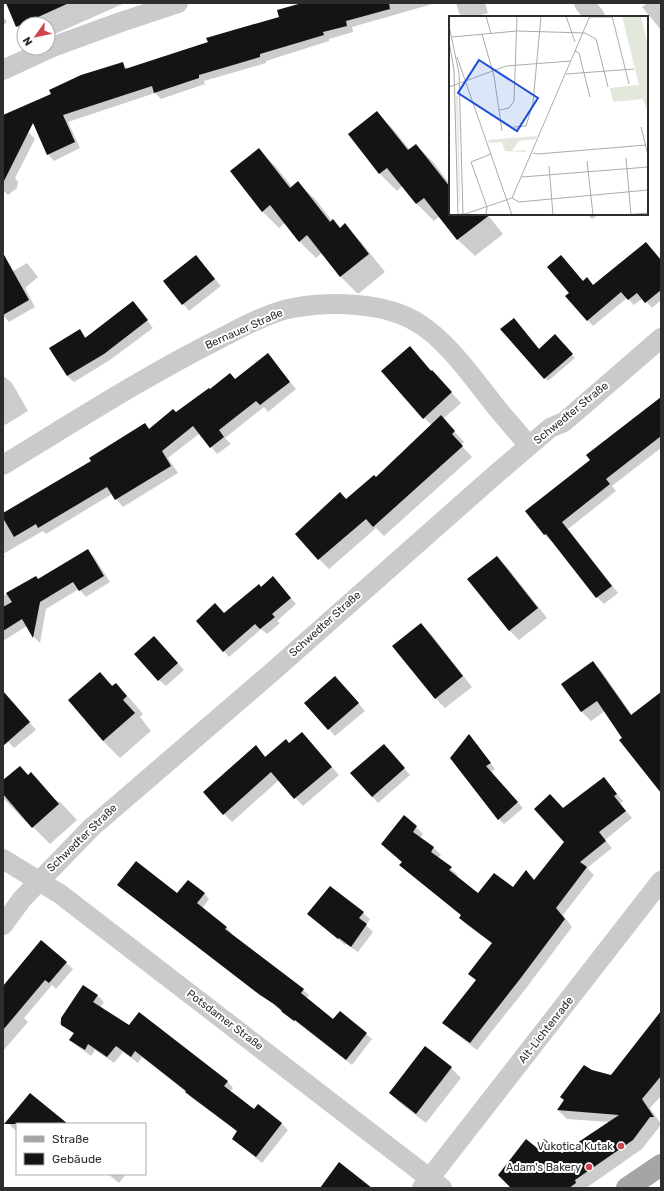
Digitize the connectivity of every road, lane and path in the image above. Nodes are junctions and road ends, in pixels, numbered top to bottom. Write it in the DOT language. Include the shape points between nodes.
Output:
graph roads {
  1 [pos="178,3"];
  2 [pos="584,3"];
  3 [pos="594,16"];
  4 [pos="3,70"];
  5 [pos="661,338"];
  6 [pos="529,446"];
  7 [pos="3,465"];
  8 [pos="3,860"];
  9 [pos="38,881"];
  10 [pos="661,881"];
  11 [pos="3,925"];
  12 [pos="661,1165"];
  13 [pos="431,1185"];
  14 [pos="627,1188"];
  1 -- 4 [label="street" via="55,46"];
  2 -- 3 [label="street"];
  5 -- 6 [label="street, Schwedter Straße" via="564,422 550,428"];
  6 -- 7 [label="street, Bernauer Straße" via="466,370 438,339 419,323 384,309 326,305 292,308 237,330 179,359"];
  6 -- 9 [label="street, Schwedter Straße" via="92,827"];
  8 -- 9 [label="street, Potsdamer Straße"];
  9 -- 11 [label="street, Schwedter Straße"];
  9 -- 13 [label="street, Potsdamer Straße" via="72,904"];
  10 -- 13 [label="street, Alt-Lichtenrade"];
  12 -- 14 [label="main road"];
}
